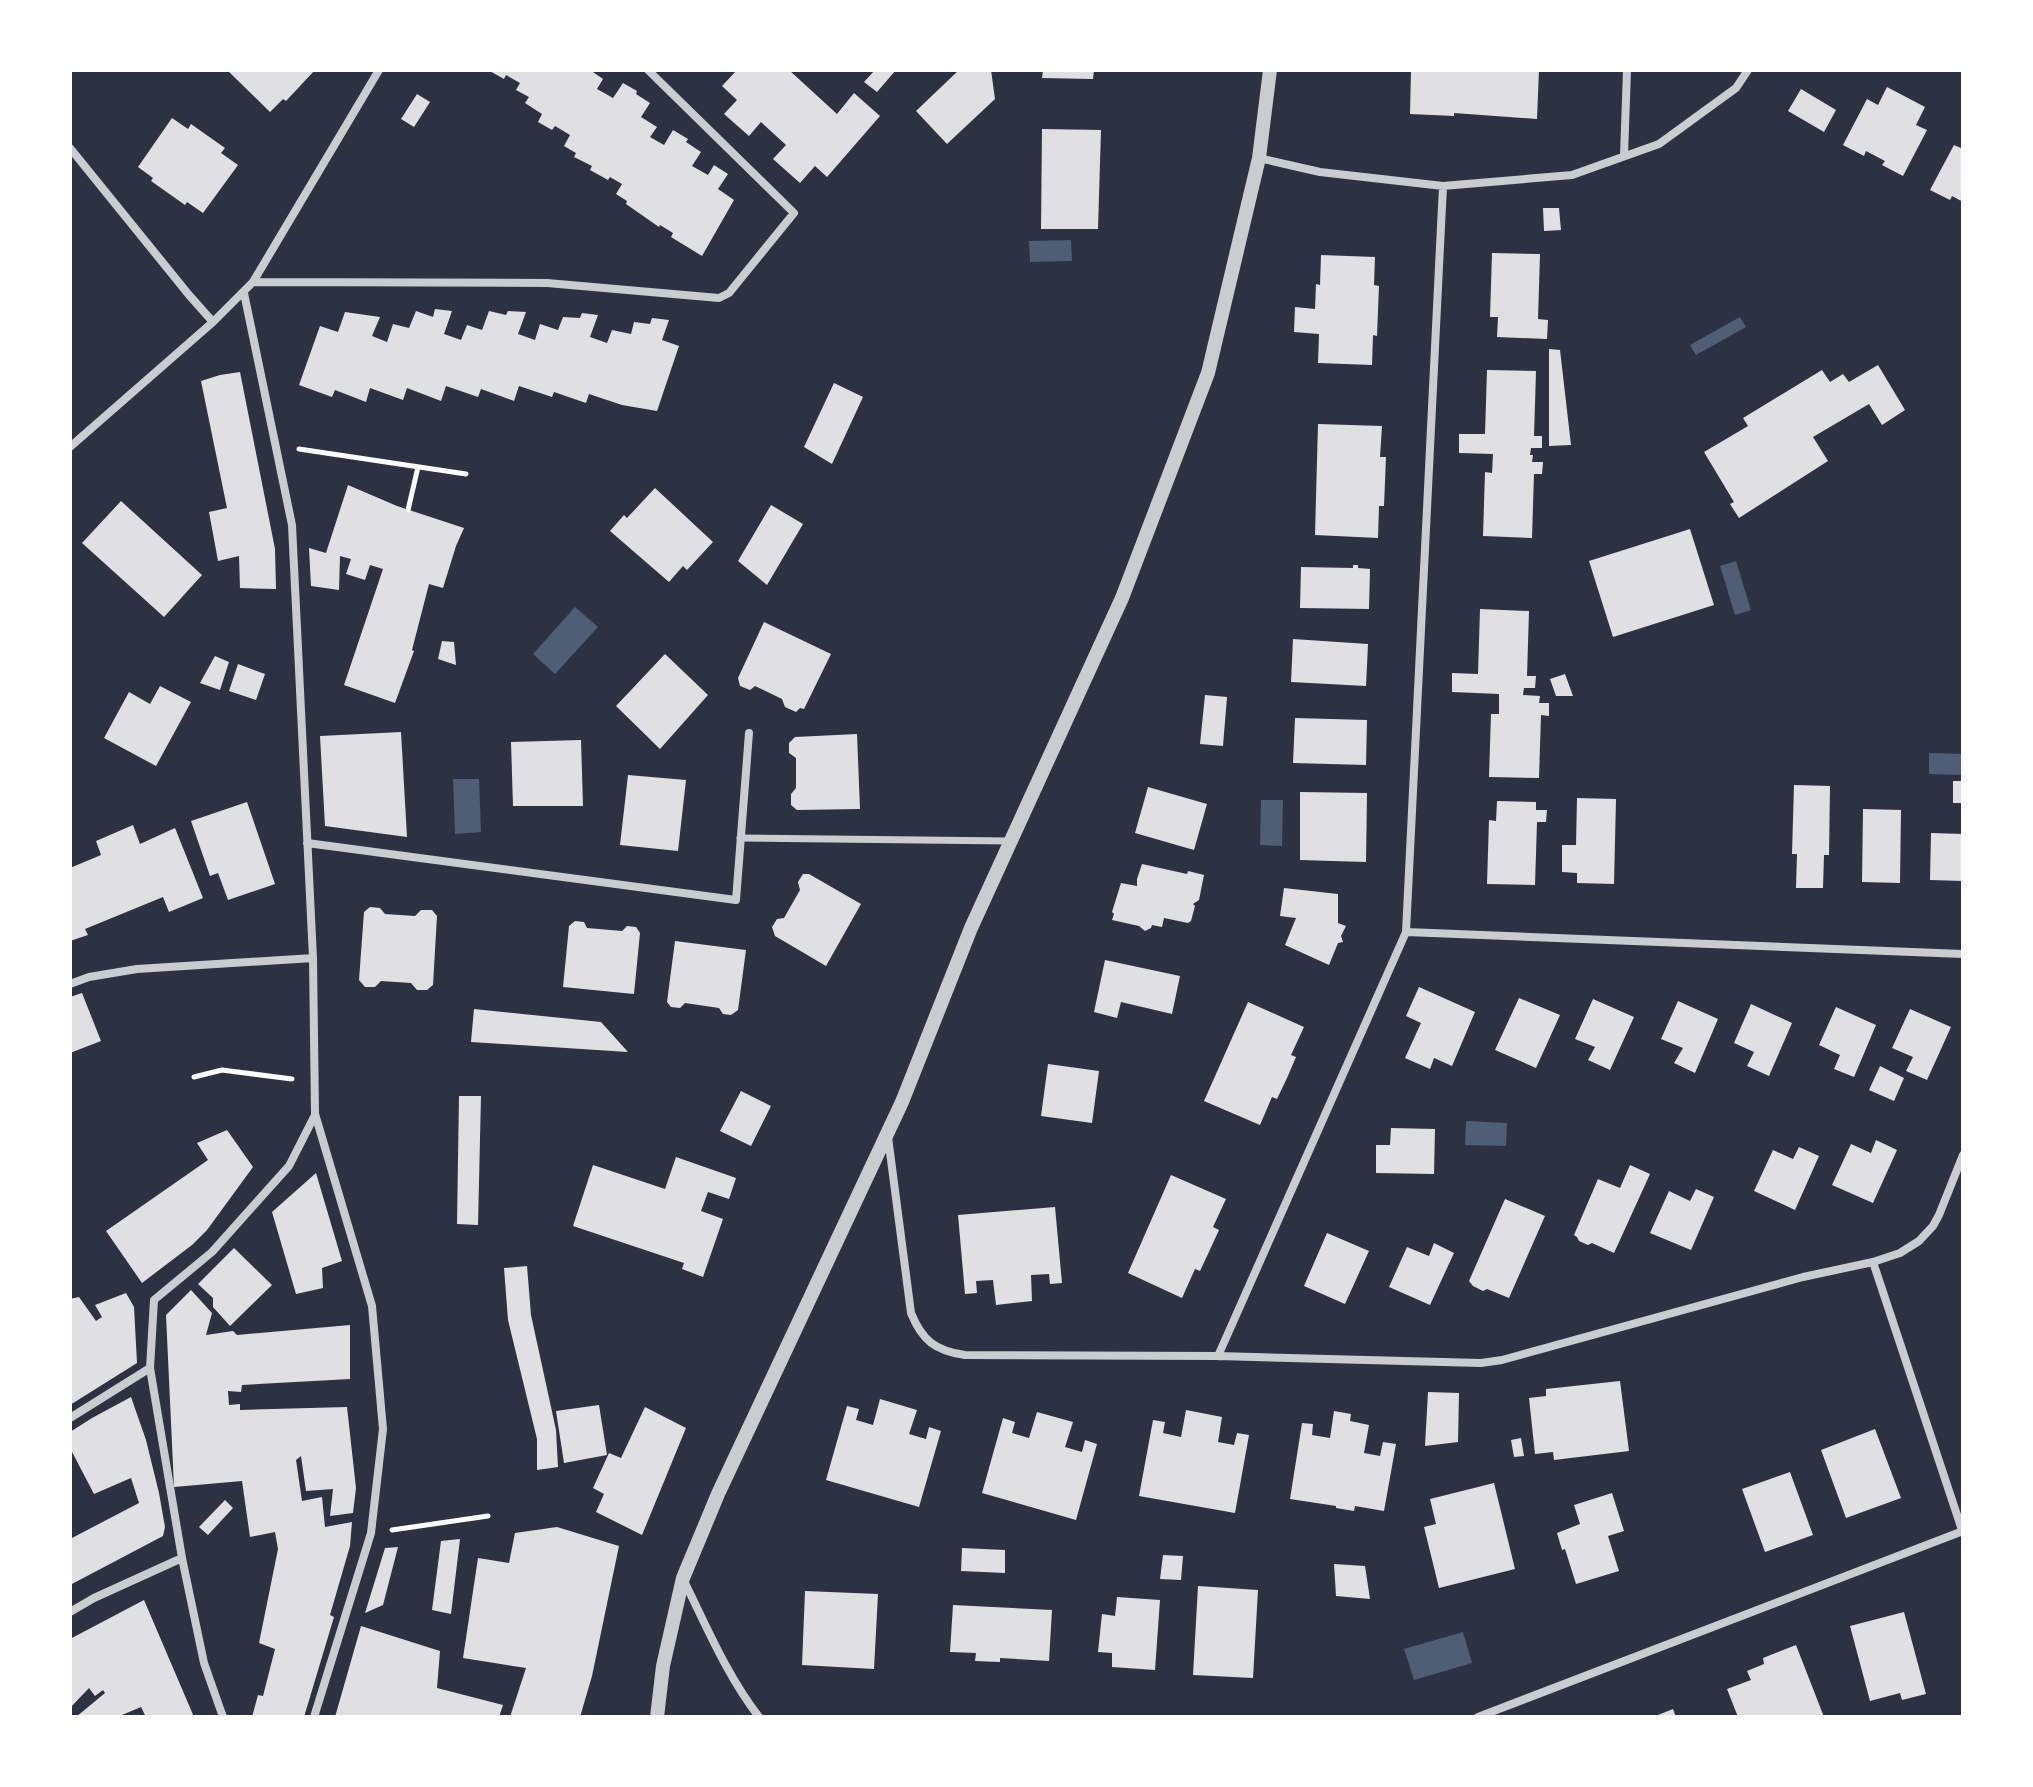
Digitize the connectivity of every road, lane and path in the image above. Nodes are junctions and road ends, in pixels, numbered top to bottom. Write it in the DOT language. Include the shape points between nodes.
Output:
graph roads {
  1 [pos="379,70"];
  2 [pos="648,70"];
  3 [pos="1270,70"];
  4 [pos="1627,70"];
  5 [pos="1748,70"];
  6 [pos="70,148"];
  7 [pos="1624,156"];
  8 [pos="1259,158"];
  9 [pos="1443,186"];
  10 [pos="253,282"];
  11 [pos="244,293"];
  12 [pos="213,322"];
  13 [pos="275,445"];
  14 [pos="70,447"];
  15 [pos="418,467"];
  16 [pos="466,474"];
  17 [pos="408,510"];
  18 [pos="749,733"];
  19 [pos="740,838"];
  20 [pos="1010,841"];
  21 [pos="307,843"];
  22 [pos="1406,932"];
  23 [pos="1963,954"];
  24 [pos="313,958"];
  25 [pos="70,984"];
  26 [pos="194,1077"];
  27 [pos="315,1084"];
  28 [pos="315,1114"];
  29 [pos="887,1132"];
  30 [pos="1963,1155"];
  31 [pos="1873,1262"];
  32 [pos="1218,1356"];
  33 [pos="150,1368"];
  34 [pos="70,1418"];
  35 [pos="488,1516"];
  36 [pos="1963,1531"];
  37 [pos="371,1533"];
  38 [pos="182,1558"];
  39 [pos="683,1578"];
  40 [pos="70,1612"];
  41 [pos="223,1717"];
  42 [pos="314,1717"];
  43 [pos="657,1717"];
  44 [pos="759,1717"];
  45 [pos="1478,1717"];
  1 -- 10 [label="street"];
  2 -- 10 [label="street" via="794,213 729,293 719,298 547,283"];
  3 -- 8 [label="street"];
  4 -- 7 [label="street"];
  5 -- 7 [label="street" via="1736,88 1659,144"];
  6 -- 12 [label="street"];
  7 -- 9 [label="street" via="1572,175"];
  8 -- 9 [label="street" via="1320,172"];
  8 -- 20 [label="street" via="1208,373 1122,598"];
  9 -- 22 [label="street"];
  10 -- 11 [label="street"];
  11 -- 12 [label="street"];
  11 -- 13 [label="street"];
  12 -- 14 [label="street"];
  13 -- 15 [label="path"];
  13 -- 21 [label="street" via="292,525"];
  15 -- 16 [label="path"];
  15 -- 17 [label="path"];
  18 -- 19 [label="street"];
  19 -- 20 [label="street"];
  19 -- 21 [label="street" via="736,900"];
  20 -- 29 [label="street"];
  21 -- 24 [label="street"];
  22 -- 23 [label="street"];
  22 -- 32 [label="street"];
  24 -- 25 [label="street" via="137,969"];
  24 -- 27 [label="street"];
  26 -- 27 [label="path" via="222,1070"];
  27 -- 28 [label="street"];
  28 -- 33 [label="street" via="289,1166 212,1252 154,1300"];
  28 -- 37 [label="street" via="372,1306 383,1429"];
  29 -- 32 [label="street" via="911,1313 917,1328 936,1347 965,1355"];
  29 -- 39 [label="street"];
  30 -- 31 [label="street" via="1927,1234 1911,1248"];
  31 -- 32 [label="street" via="1502,1360"];
  31 -- 36 [label="street"];
  33 -- 34 [label="street"];
  33 -- 38 [label="street"];
  35 -- 37 [label="path"];
  36 -- 45 [label="street"];
  37 -- 42 [label="street"];
  38 -- 40 [label="street"];
  38 -- 41 [label="street" via="204,1663"];
  39 -- 43 [label="street"];
  39 -- 44 [label="street"];
}
